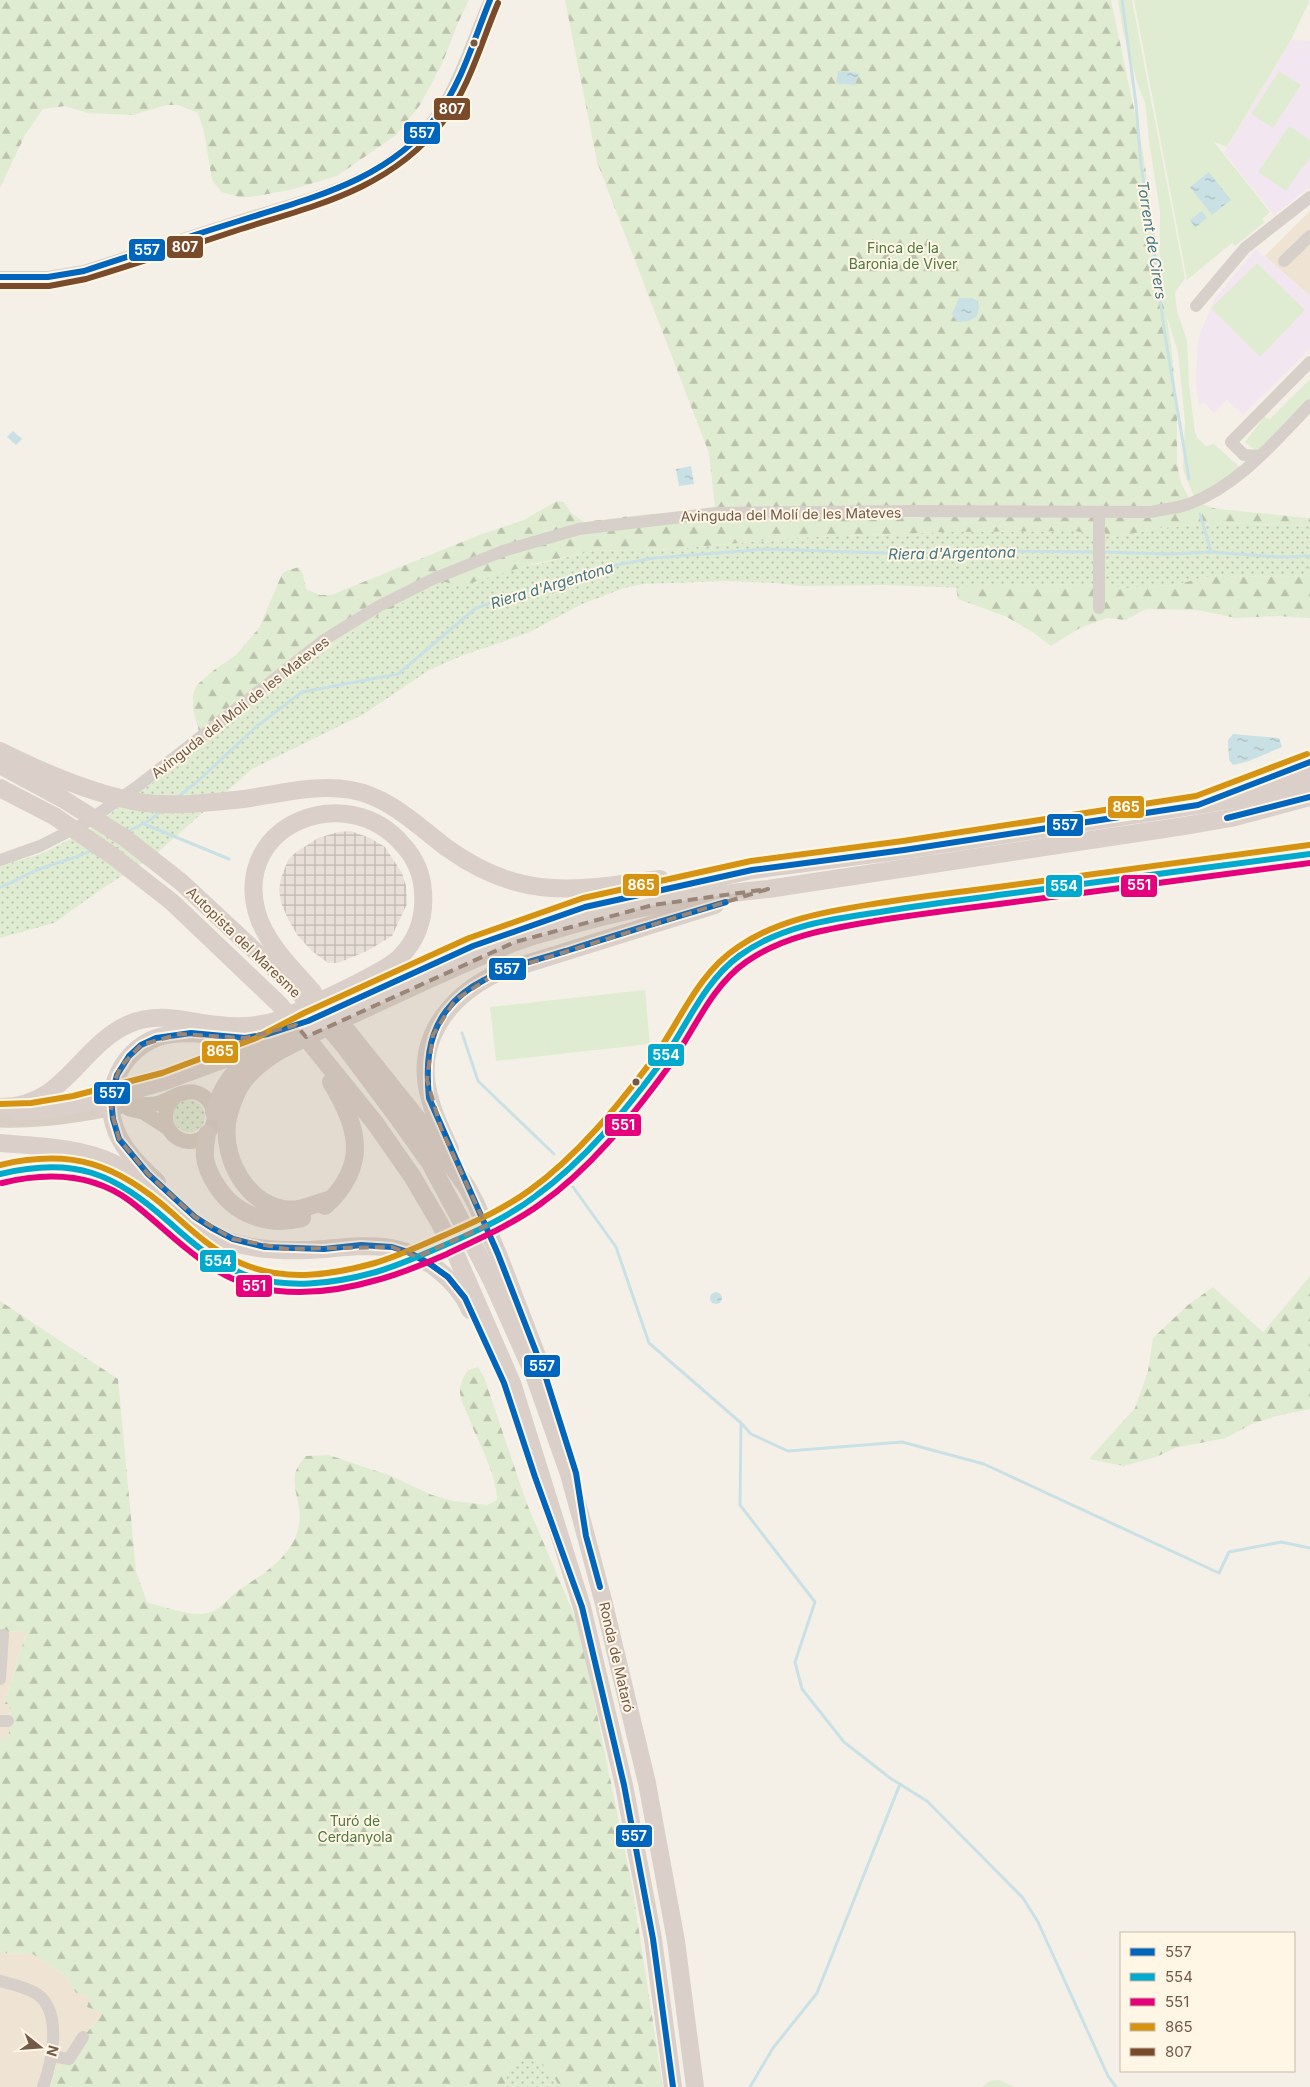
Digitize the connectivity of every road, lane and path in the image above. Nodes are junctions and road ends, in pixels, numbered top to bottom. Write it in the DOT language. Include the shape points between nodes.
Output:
graph roads {
  1 [pos="490,0"];
  2 [pos="1310,197"];
  3 [pos="1309,240"];
  4 [pos="1284,261"];
  5 [pos="0,277"];
  6 [pos="1196,306"];
  7 [pos="1310,362"];
  8 [pos="1310,405"];
  9 [pos="1260,456"];
  10 [pos="1099,519"];
  11 [pos="1099,602"];
  12 [pos="0,751"];
  13 [pos="1310,762"];
  14 [pos="0,765"];
  15 [pos="1310,780"];
  16 [pos="0,788"];
  17 [pos="1310,797"];
  18 [pos="1198,805"];
  19 [pos="1310,854"];
  20 [pos="0,860"];
  21 [pos="752,870"];
  22 [pos="768,889"];
  23 [pos="301,987"];
  24 [pos="315,1025"];
  25 [pos="349,1043"];
  26 [pos="314,1048"];
  27 [pos="174,1098"];
  28 [pos="0,1107"];
  29 [pos="0,1112"];
  30 [pos="214,1112"];
  31 [pos="113,1114"];
  32 [pos="0,1120"];
  33 [pos="168,1128"];
  34 [pos="207,1134"];
  35 [pos="0,1143"];
  36 [pos="0,1174"];
  37 [pos="467,1187"];
  38 [pos="332,1199"];
  39 [pos="473,1244"];
  40 [pos="265,1248"];
  41 [pos="457,1257"];
  42 [pos="586,1536"];
  43 [pos="582,1607"];
  44 [pos="3,1635"];
  45 [pos="0,1679"];
  46 [pos="0,1981"];
  47 [pos="83,2037"];
  48 [pos="52,2056"];
  49 [pos="43,2087"];
  50 [pos="673,2087"];
  51 [pos="695,2087"];
  1 -- 5 [label="street" via="457,79 437,116 415,142 381,169 340,188 84,271 48,277"];
  2 -- 6 [label="street" via="1245,248"];
  3 -- 4 [label="street"];
  7 -- 9 [label="street" via="1231,442 1244,455"];
  8 -- 9 [label="street, Avinguda del Molí de les Mateves"];
  9 -- 10 [label="street, Avinguda del Molí de les Mateves" via="1245,471 1209,496 1187,505"];
  10 -- 11 [label="street"];
  10 -- 20 [label="street, Avinguda del Molí de les Mateves" via="909,511 716,513 579,529 503,551 433,579 379,606 324,640 138,786 87,822 40,846"];
  12 -- 21 [label="highway" via="71,782 138,802 191,804 316,789 353,790 376,798 404,815 482,870 519,883 552,889 592,888 717,871"];
  13 -- 18 [label="highway"];
  14 -- 23 [label="highway, Autopista del Maresme" via="125,838 181,882"];
  15 -- 18 [label="highway"];
  16 -- 26 [label="highway, Autopista del Maresme" via="54,816 172,902 279,1004"];
  17 -- 22 [label="highway" via="1231,818 1184,826"];
  18 -- 21 [label="highway"];
  19 -- 36 [label="street" via="896,909 807,925 771,937 736,958 719,975 662,1061 614,1120 538,1195 508,1215 429,1252 359,1276 310,1284 262,1280 222,1263 138,1196 119,1183 93,1172 60,1166 36,1166"];
  21 -- 24 [label="highway" via="566,912 473,946"];
  22 -- 24 [label="highway" via="714,894 594,918 515,942"];
  22 -- 37 [label="highway" via="744,899 685,912 497,973 455,1000 433,1035 426,1080 432,1106"];
  23 -- 25 [label="highway, Autopista del Maresme"];
  23 -- 28 [label="highway" via="257,914 253,894 255,871 261,854 275,836 308,816 340,813 368,818 398,838 410,852 422,881 423,917 418,933 399,959 342,991 265,1024 218,1025 163,1016 140,1020 111,1034 58,1088 32,1102"];
  24 -- 29 [label="highway" via="150,1086 75,1105 32,1112"];
  24 -- 30 [label="highway" via="242,1064 224,1086"];
  24 -- 31 [label="highway" via="246,1038 191,1034 156,1038 141,1045 121,1066 113,1085"];
  24 -- 38 [label="highway" via="253,1070 239,1088 227,1123 227,1139 236,1172 246,1186 269,1206 298,1210"];
  25 -- 37 [label="highway" via="428,1132"];
  25 -- 39 [label="highway, Autopista del Maresme" via="430,1163"];
  26 -- 38 [label="highway" via="342,1100 354,1132 355,1154 350,1174"];
  26 -- 41 [label="highway, Autopista del Maresme" via="375,1123 412,1176"];
  27 -- 30 [label="main road" via="183,1093 198,1093 207,1099"];
  27 -- 31 [label="main road" via="153,1104 132,1104"];
  27 -- 33 [label="main road" via="166,1112"];
  30 -- 34 [label="main road"];
  31 -- 32 [label="main road"];
  31 -- 33 [label="main road" via="143,1112"];
  31 -- 40 [label="highway" via="119,1139 132,1156 196,1217 233,1239"];
  33 -- 34 [label="main road" via="177,1138 186,1141"];
  34 -- 38 [label="highway" via="207,1167 219,1190 241,1211 258,1218 289,1221 306,1217"];
  35 -- 40 [label="highway" via="87,1154 114,1164 154,1189 208,1232 236,1244"];
  37 -- 42 [label="highway" via="539,1358 576,1473"];
  39 -- 42 [label="highway, Ronda de Mataró" via="534,1375 569,1474"];
  40 -- 43 [label="highway" via="392,1247 408,1252 448,1277 465,1298 504,1383"];
  41 -- 43 [label="highway, Ronda de Mataró" via="512,1383"];
  42 -- 51 [label="highway, Ronda de Mataró" via="646,1783 676,1941"];
  43 -- 50 [label="highway, Ronda de Mataró" via="626,1794 652,1938"];
  44 -- 45 [label="street"];
  46 -- 48 [label="street" via="28,1989 43,2000 52,2017"];
  47 -- 48 [label="street" via="69,2059"];
  48 -- 49 [label="street"];
}
